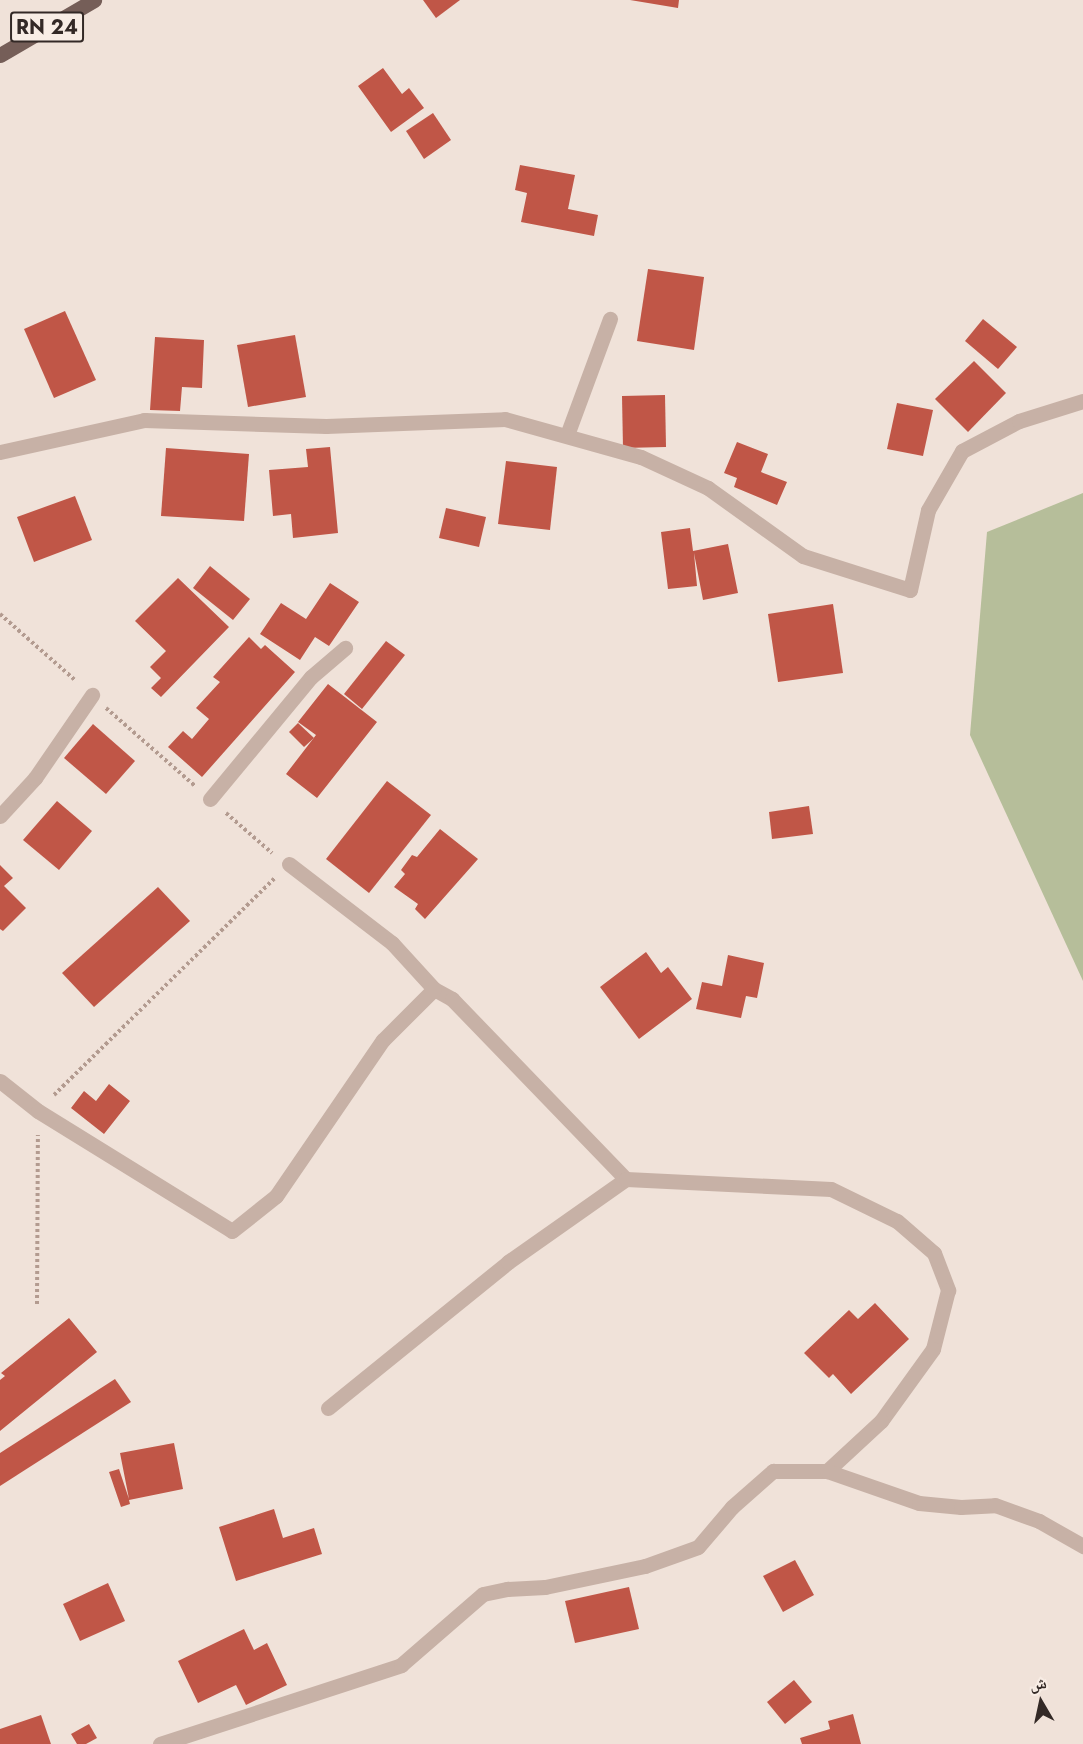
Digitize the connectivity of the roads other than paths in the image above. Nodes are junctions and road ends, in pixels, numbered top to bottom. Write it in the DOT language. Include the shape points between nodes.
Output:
graph roads {
  1 [pos="94,0"];
  2 [pos="0,55"];
  3 [pos="610,319"];
  4 [pos="1083,401"];
  5 [pos="567,435"];
  6 [pos="0,452"];
  7 [pos="345,648"];
  8 [pos="92,695"];
  9 [pos="210,799"];
  10 [pos="0,816"];
  11 [pos="290,864"];
  12 [pos="434,989"];
  13 [pos="0,1081"];
  14 [pos="626,1179"];
  15 [pos="328,1408"];
  16 [pos="827,1471"];
  17 [pos="1083,1546"];
  18 [pos="160,1744"];
  1 -- 2 [label="main road, RN 24"];
  3 -- 5 [label="street"];
  4 -- 5 [label="street" via="1019,421 962,451 928,510 910,590 803,556 708,488 641,458"];
  5 -- 6 [label="street" via="505,419 326,426 144,420"];
  7 -- 9 [label="street" via="311,677"];
  8 -- 10 [label="street" via="35,778"];
  11 -- 12 [label="street" via="392,943"];
  12 -- 13 [label="street" via="383,1040 276,1196 232,1231 38,1111"];
  12 -- 14 [label="street" via="452,999"];
  14 -- 15 [label="street" via="508,1262"];
  14 -- 16 [label="street" via="831,1189 897,1221 934,1253 948,1290 933,1348 881,1421"];
  16 -- 17 [label="street" via="919,1503 995,1505 1039,1521"];
  16 -- 18 [label="street" via="773,1471 732,1507 698,1547 645,1566 546,1587 483,1594 401,1665"];
}
